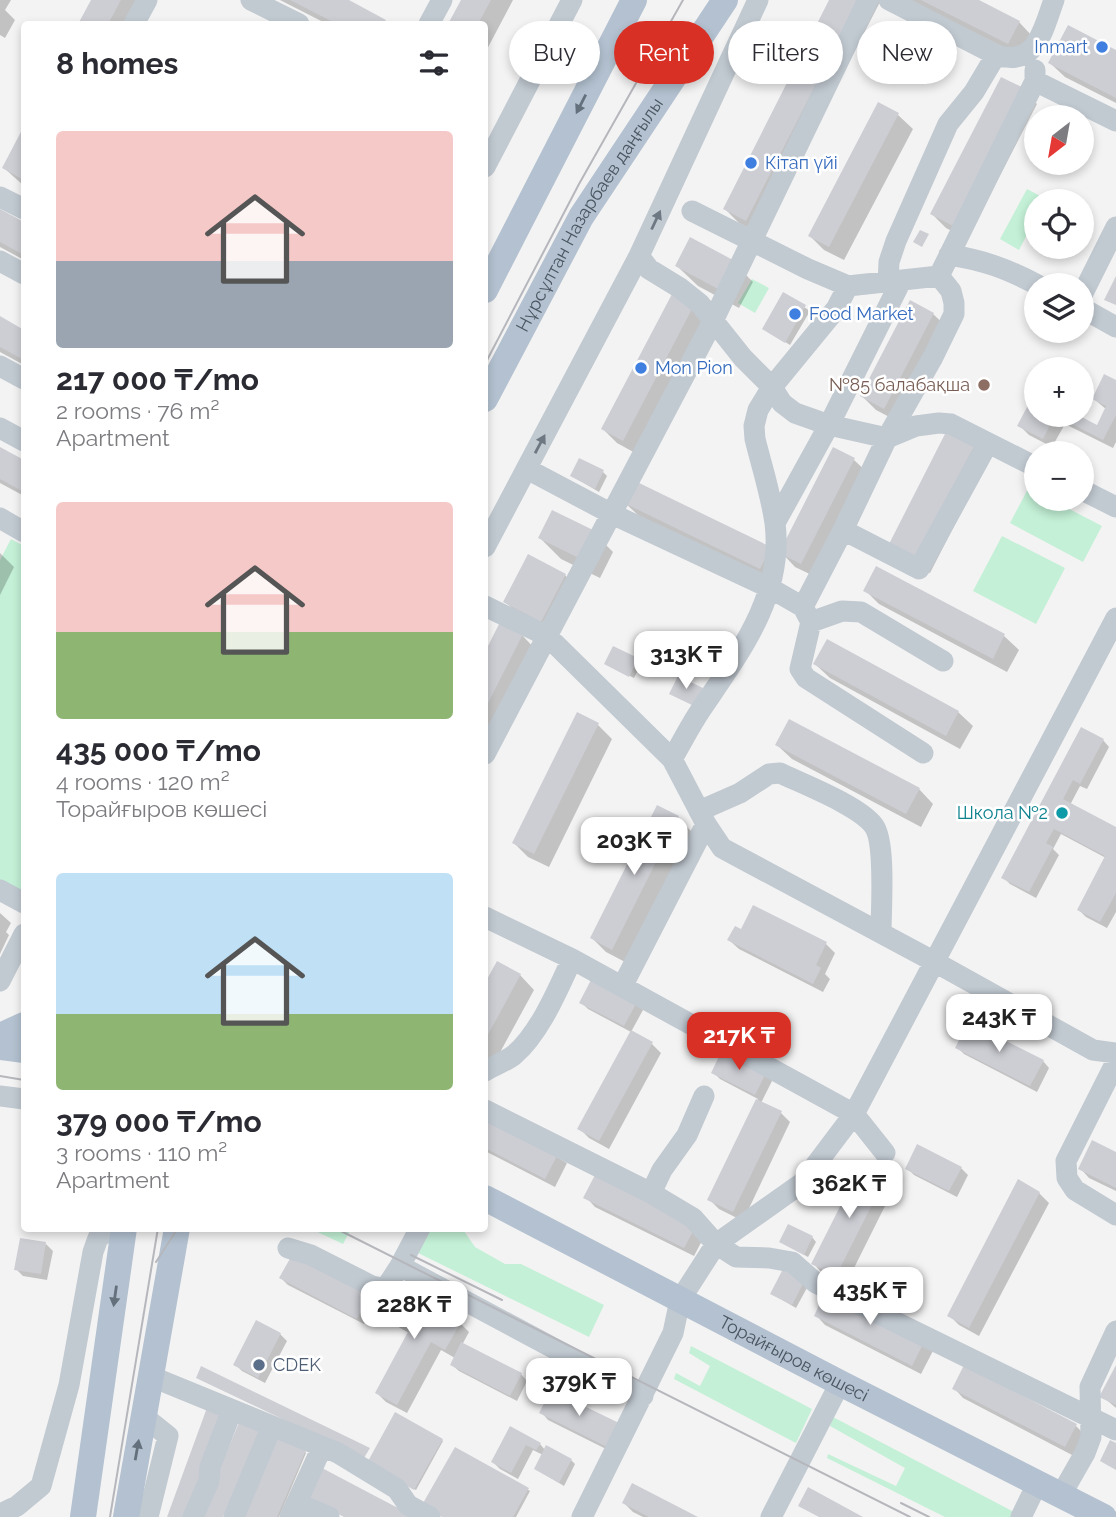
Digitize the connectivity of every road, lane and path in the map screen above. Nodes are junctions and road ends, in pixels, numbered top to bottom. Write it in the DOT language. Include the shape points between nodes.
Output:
graph roads {
  1 [pos="147,0"];
  2 [pos="442,0"];
  3 [pos="572,0"];
  4 [pos="634,0"];
  5 [pos="725,0"];
  6 [pos="758,0"];
  7 [pos="867,0"];
  8 [pos="889,0"];
  9 [pos="1054,0"];
  10 [pos="260,11"];
  11 [pos="136,21"];
  12 [pos="290,21"];
  13 [pos="431,21"];
  14 [pos="1036,47"];
  15 [pos="996,55"];
  16 [pos="1035,81"];
  17 [pos="1116,121"];
  18 [pos="488,157"];
  19 [pos="0,197"];
  20 [pos="21,208"];
  21 [pos="692,211"];
  22 [pos="1116,227"];
  23 [pos="752,242"];
  24 [pos="949,255"];
  25 [pos="639,256"];
  26 [pos="0,261"];
  27 [pos="21,272"];
  28 [pos="1093,273"];
  29 [pos="939,276"];
  30 [pos="1024,278"];
  31 [pos="895,282"];
  32 [pos="488,284"];
  33 [pos="848,286"];
  34 [pos="1094,315"];
  35 [pos="713,321"];
  36 [pos="1116,327"];
  37 [pos="0,366"];
  38 [pos="21,377"];
  39 [pos="772,387"];
  40 [pos="488,393"];
  41 [pos="829,425"];
  42 [pos="0,428"];
  43 [pos="887,438"];
  44 [pos="21,439"];
  45 [pos="988,443"];
  46 [pos="1024,461"];
  47 [pos="527,469"];
  48 [pos="1094,496"];
  49 [pos="1116,507"];
  50 [pos="612,514"];
  51 [pos="0,518"];
  52 [pos="775,523"];
  53 [pos="21,529"];
  54 [pos="843,530"];
  55 [pos="488,541"];
  56 [pos="770,588"];
  57 [pos="488,607"];
  58 [pos="807,615"];
  59 [pos="1116,618"];
  60 [pos="547,636"];
  61 [pos="943,661"];
  62 [pos="488,748"];
  63 [pos="923,753"];
  64 [pos="673,758"];
  65 [pos="702,818"];
  66 [pos="0,890"];
  67 [pos="21,901"];
  68 [pos="488,926"];
  69 [pos="881,933"];
  70 [pos="21,940"];
  71 [pos="572,959"];
  72 [pos="933,961"];
  73 [pos="0,981"];
  74 [pos="623,985"];
  75 [pos="21,1026"];
  76 [pos="0,1036"];
  77 [pos="0,1047"];
  78 [pos="21,1050"];
  79 [pos="1116,1053"];
  80 [pos="1116,1062"];
  81 [pos="488,1069"];
  82 [pos="0,1096"];
  83 [pos="704,1096"];
  84 [pos="21,1099"];
  85 [pos="488,1112"];
  86 [pos="853,1114"];
  87 [pos="885,1153"];
  88 [pos="651,1193"];
  89 [pos="488,1200"];
  90 [pos="1116,1215"];
  91 [pos="106,1232"];
  92 [pos="123,1232"];
  93 [pos="176,1232"];
  94 [pos="418,1232"];
  95 [pos="716,1244"];
  96 [pos="288,1248"];
  97 [pos="400,1266"];
  98 [pos="680,1300"];
  99 [pos="1116,1331"];
  100 [pos="150,1376"];
  101 [pos="840,1383"];
  102 [pos="643,1396"];
  103 [pos="232,1410"];
  104 [pos="143,1416"];
  105 [pos="1089,1416"];
  106 [pos="272,1426"];
  107 [pos="1116,1430"];
  108 [pos="322,1447"];
  109 [pos="1037,1483"];
  110 [pos="1061,1495"];
  111 [pos="293,1510"];
  112 [pos="0,1514"];
  113 [pos="83,1517"];
  114 [pos="126,1517"];
  115 [pos="148,1517"];
  116 [pos="193,1517"];
  117 [pos="234,1517"];
  118 [pos="329,1517"];
  119 [pos="430,1517"];
  120 [pos="582,1517"];
  121 [pos="771,1517"];
  122 [pos="1021,1517"];
  123 [pos="1104,1517"];
  1 -- 11 [label="lane"];
  2 -- 13 [label="lane"];
  3 -- 18 [label="lane"];
  4 -- 32 [label="main road, one-way"];
  5 -- 40 [label="main road, Нұрсұлтан Назарбаев даңғылы" via="575,227"];
  25 -- 6 [label="lane, one-way"];
  7 -- 23 [label="lane"];
  8 -- 15 [label="lane"];
  9 -- 14 [label="lane"];
  10 -- 12 [label="lane"];
  14 -- 15 [label="lane" via="1015,58"];
  14 -- 16 [label="lane"];
  15 -- 31 [label="lane" via="948,124 896,241 889,262"];
  16 -- 17 [label="lane"];
  16 -- 24 [label="lane"];
  19 -- 20 [label="lane"];
  21 -- 23 [label="lane"];
  22 -- 28 [label="lane"];
  23 -- 33 [label="lane"];
  23 -- 35 [label="lane"];
  24 -- 29 [label="lane"];
  24 -- 30 [label="lane" via="977,259"];
  25 -- 35 [label="lane" via="649,269 700,304"];
  47 -- 25 [label="lane, one-way"];
  26 -- 27 [label="lane"];
  29 -- 31 [label="lane"];
  29 -- 43 [label="lane" via="951,291 954,314"];
  31 -- 33 [label="lane"];
  31 -- 41 [label="lane"];
  33 -- 39 [label="lane" via="836,309"];
  34 -- 36 [label="lane"];
  35 -- 39 [label="lane"];
  35 -- 50 [label="lane"];
  37 -- 38 [label="lane"];
  39 -- 41 [label="lane" via="795,414"];
  39 -- 52 [label="lane" via="754,426"];
  41 -- 43 [label="lane"];
  41 -- 52 [label="lane"];
  42 -- 44 [label="lane"];
  43 -- 45 [label="lane" via="939,423 951,424"];
  43 -- 54 [label="lane"];
  45 -- 46 [label="lane"];
  45 -- 54 [label="lane" via="919,569"];
  47 -- 50 [label="lane"];
  47 -- 55 [label="lane"];
  48 -- 49 [label="lane"];
  50 -- 56 [label="lane"];
  50 -- 60 [label="lane"];
  51 -- 53 [label="lane"];
  52 -- 56 [label="lane"];
  54 -- 58 [label="lane"];
  56 -- 58 [label="lane"];
  56 -- 64 [label="lane" via="755,625"];
  57 -- 60 [label="lane"];
  58 -- 61 [label="lane" via="861,612"];
  58 -- 63 [label="lane" via="800,669 806,678"];
  59 -- 72 [label="lane"];
  60 -- 62 [label="lane"];
  60 -- 64 [label="lane"];
  64 -- 65 [label="lane"];
  65 -- 69 [label="lane" via="722,848"];
  65 -- 69 [label="lane" via="769,774 780,773 861,813 881,842"];
  65 -- 74 [label="lane"];
  66 -- 67 [label="lane"];
  68 -- 71 [label="lane"];
  69 -- 72 [label="lane"];
  70 -- 73 [label="lane"];
  71 -- 74 [label="lane"];
  71 -- 81 [label="lane" via="532,1033 514,1054"];
  72 -- 79 [label="lane" via="1093,1050"];
  72 -- 86 [label="lane"];
  74 -- 86 [label="lane"];
  75 -- 76 [label="main road"];
  77 -- 78 [label="main road"];
  80 -- 90 [label="lane" via="1066,1161 1067,1178 1075,1190"];
  82 -- 84 [label="lane"];
  83 -- 88 [label="lane" via="687,1135"];
  85 -- 88 [label="lane"];
  86 -- 87 [label="lane"];
  86 -- 95 [label="lane" via="802,1183"];
  88 -- 95 [label="lane" via="693,1218"];
  89 -- 98 [label="main road, Торайғыров көшесі"];
  91 -- 112 [label="lane" via="98,1238 93,1252 69,1385 41,1486"];
  92 -- 113 [label="main road, one-way"];
  93 -- 100 [label="main road"];
  94 -- 97 [label="lane"];
  95 -- 98 [label="lane"];
  95 -- 105 [label="lane" via="736,1257 792,1262 816,1283"];
  96 -- 97 [label="lane" via="382,1288"];
  97 -- 102 [label="lane"];
  98 -- 101 [label="main road, Торайғыров көшесі"];
  98 -- 102 [label="lane" via="673,1332"];
  99 -- 105 [label="lane" via="1090,1387"];
  100 -- 103 [label="lane"];
  100 -- 104 [label="main road"];
  101 -- 109 [label="main road, Торайғыров көшесі"];
  101 -- 121 [label="lane"];
  102 -- 120 [label="lane"];
  103 -- 106 [label="lane"];
  103 -- 116 [label="lane"];
  114 -- 104 [label="main road, one-way"];
  104 -- 115 [label="lane" via="167,1436"];
  105 -- 107 [label="lane"];
  105 -- 110 [label="lane" via="1091,1437"];
  106 -- 108 [label="lane"];
  106 -- 117 [label="lane"];
  108 -- 111 [label="lane"];
  108 -- 119 [label="lane" via="397,1489 408,1505"];
  109 -- 110 [label="main road, Торайғыров көшесі"];
  109 -- 122 [label="lane"];
  110 -- 123 [label="main road, Торайғыров көшесі"];
  111 -- 118 [label="lane"];
}
